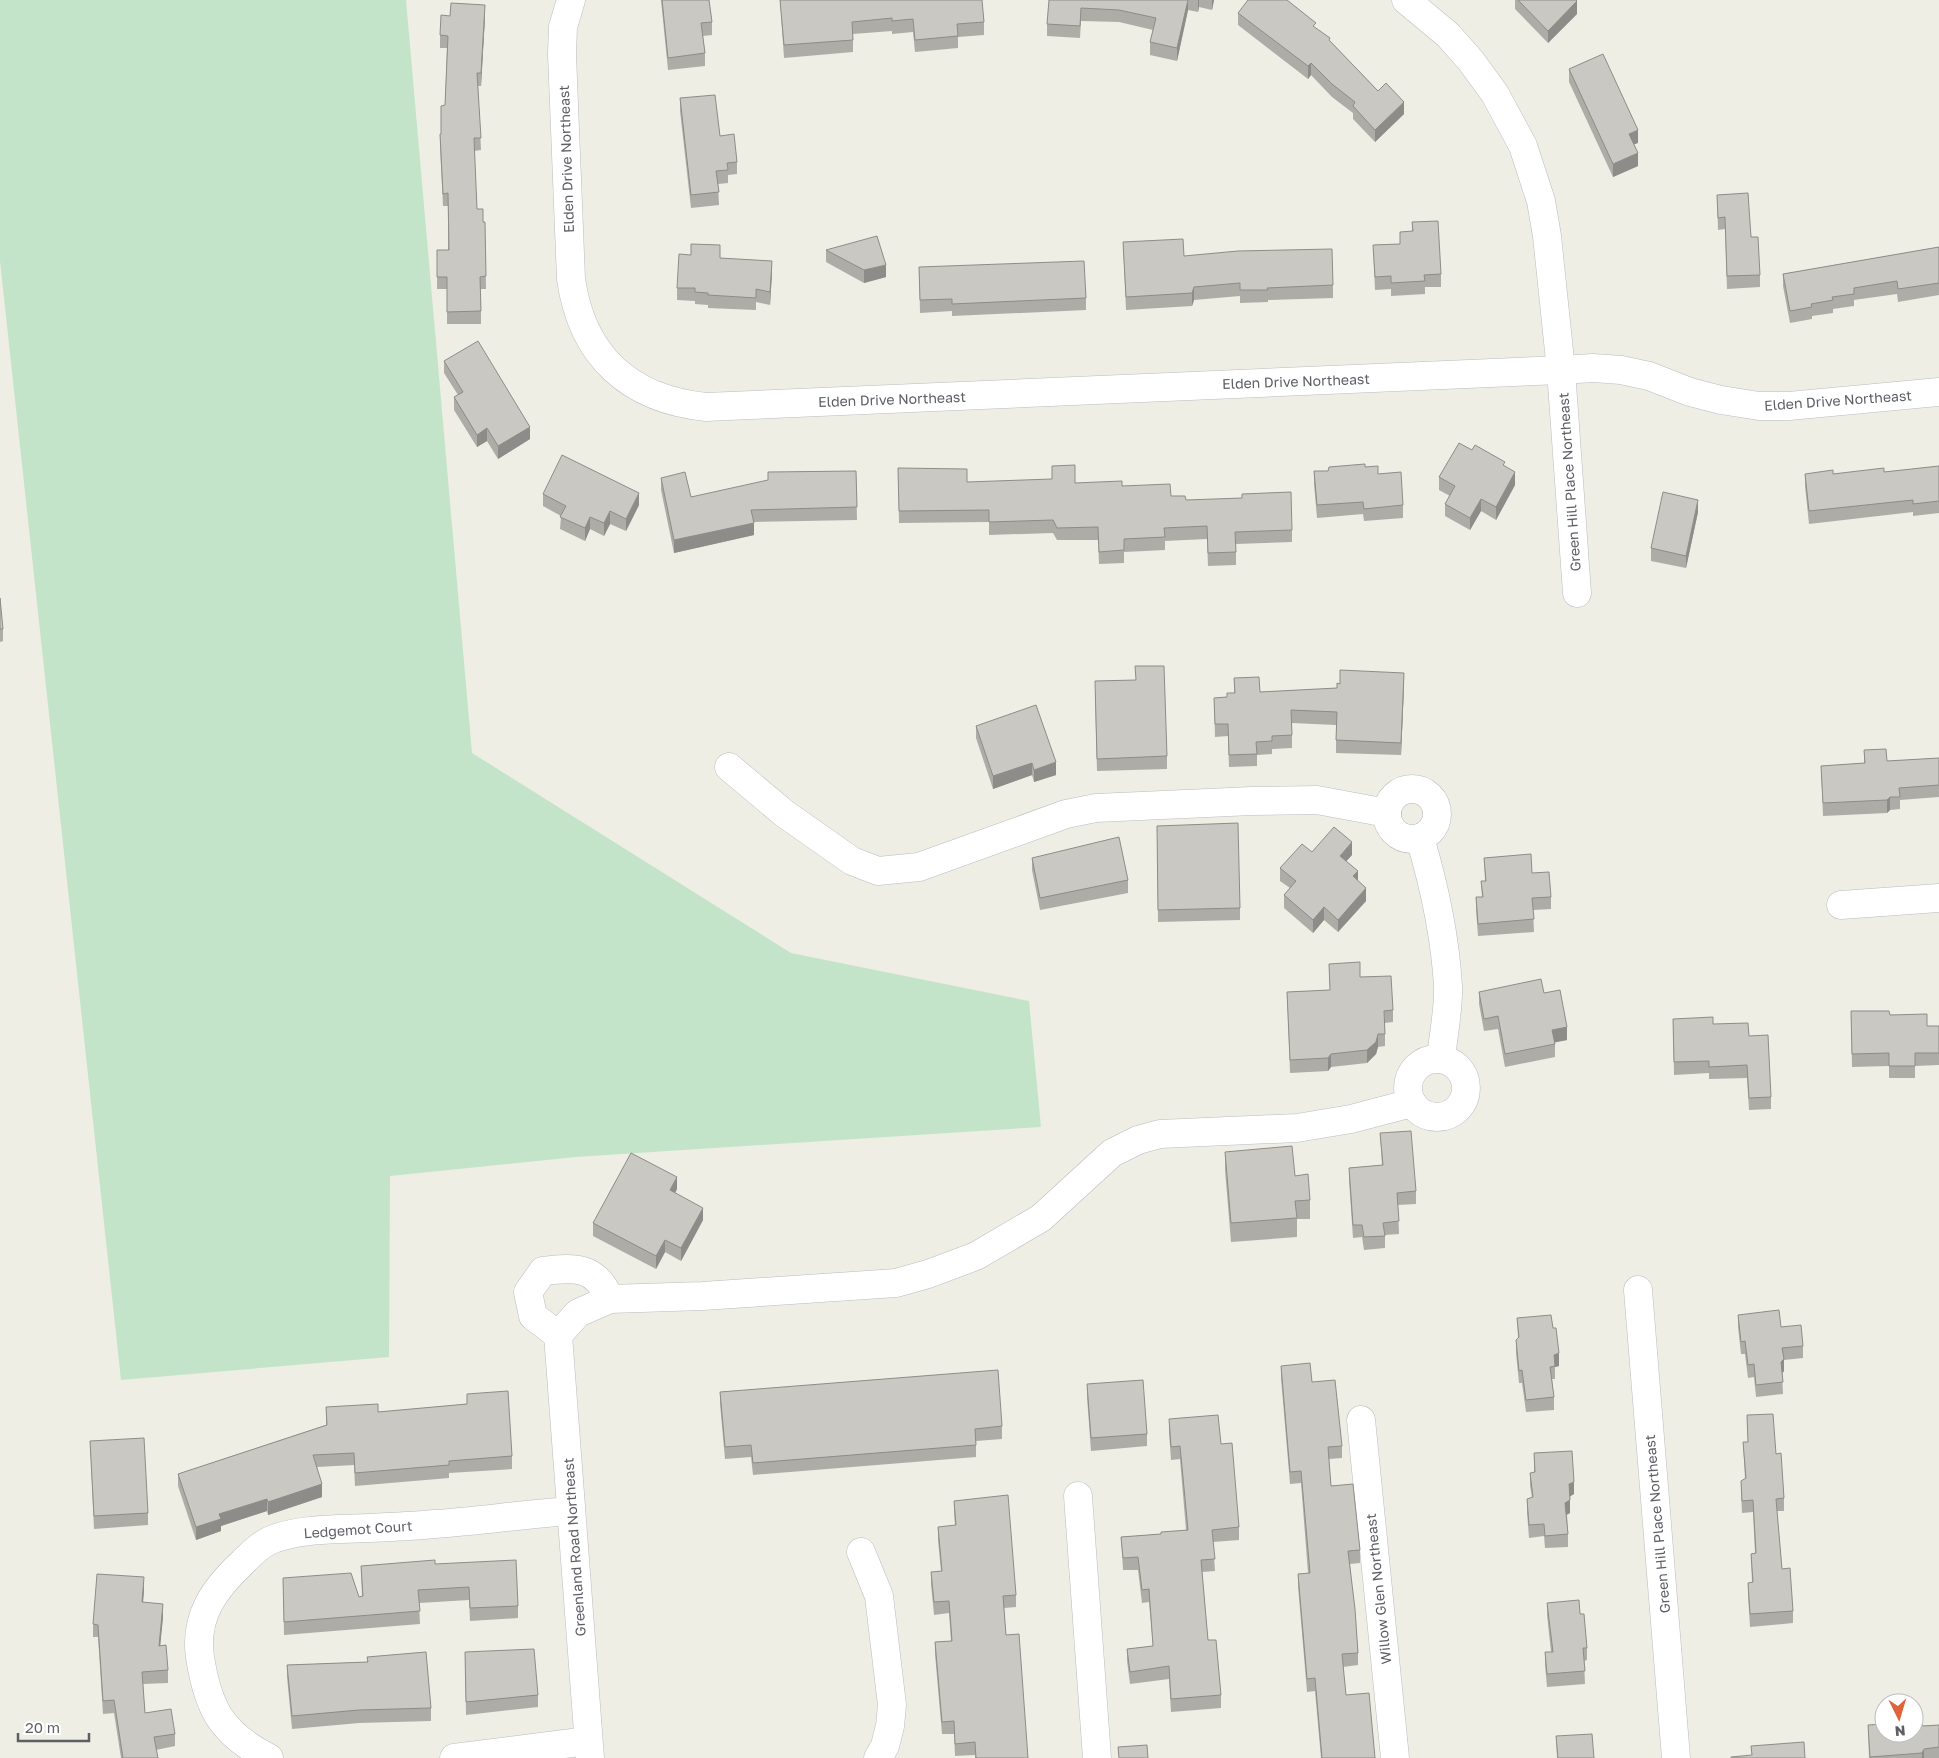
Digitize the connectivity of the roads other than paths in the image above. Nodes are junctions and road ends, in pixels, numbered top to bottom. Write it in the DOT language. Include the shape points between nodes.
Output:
graph roads {
  1 [pos="571,0"];
  2 [pos="1406,0"];
  3 [pos="1561,370"];
  4 [pos="1939,392"];
  5 [pos="1577,593"];
  6 [pos="728,767"];
  7 [pos="1387,813"];
  8 [pos="1420,838"];
  9 [pos="1939,898"];
  10 [pos="1841,905"];
  11 [pos="1441,1059"];
  12 [pos="1412,1103"];
  13 [pos="1638,1290"];
  14 [pos="610,1299"];
  15 [pos="558,1335"];
  16 [pos="1361,1420"];
  17 [pos="1078,1496"];
  18 [pos="571,1511"];
  19 [pos="861,1552"];
  20 [pos="589,1750"];
  21 [pos="269,1758"];
  22 [pos="454,1758"];
  23 [pos="878,1758"];
  24 [pos="1096,1758"];
  25 [pos="1395,1758"];
  26 [pos="1676,1758"];
  1 -- 3 [label="street, Elden Drive Northeast" via="562,54 574,300 586,333 604,360 631,383 662,399 706,407"];
  2 -- 3 [label="street" via="1448,35 1471,61 1496,94 1523,146 1541,201 1547,236"];
  3 -- 4 [label="street, Elden Drive Northeast" via="1621,370 1649,376 1690,392 1758,406"];
  3 -- 5 [label="street, Green Hill Place Northeast"];
  6 -- 7 [label="street" via="785,814 852,861 878,871 919,867 1066,814 1096,808 1316,800"];
  7 -- 8 [label="street" via="1389,823 1401,837"];
  7 -- 8 [label="street" via="1395,796 1404,791 1423,792 1436,806 1437,815 1435,825"];
  8 -- 11 [label="street" via="1443,941 1448,988"];
  9 -- 10 [label="street"];
  11 -- 12 [label="street" via="1430,1059 1413,1072 1408,1082"];
  11 -- 12 [label="street" via="1451,1062 1462,1074 1467,1089 1465,1099 1450,1114 1439,1117 1428,1116"];
  12 -- 14 [label="street" via="1351,1119 1297,1128 1160,1134 1138,1140 1112,1153 1041,1218 976,1256 896,1283"];
  13 -- 26 [label="street, Green Hill Place Northeast"];
  14 -- 15 [label="street" via="578,1313"];
  14 -- 15 [label="street" via="592,1273 570,1268 543,1272 528,1292 533,1316"];
  15 -- 18 [label="street, Greenland Road Northeast"];
  16 -- 25 [label="street, Willow Glen Northeast"];
  17 -- 24 [label="street"];
  18 -- 20 [label="street, Greenland Road Northeast"];
  18 -- 21 [label="street, Ledgemot Court" via="435,1524 309,1531 276,1538 256,1549 210,1599 200,1626 199,1652 204,1682 224,1726 243,1743"];
  19 -- 23 [label="street" via="879,1596 892,1705 890,1726"];
  20 -- 22 [label="street"];
}
